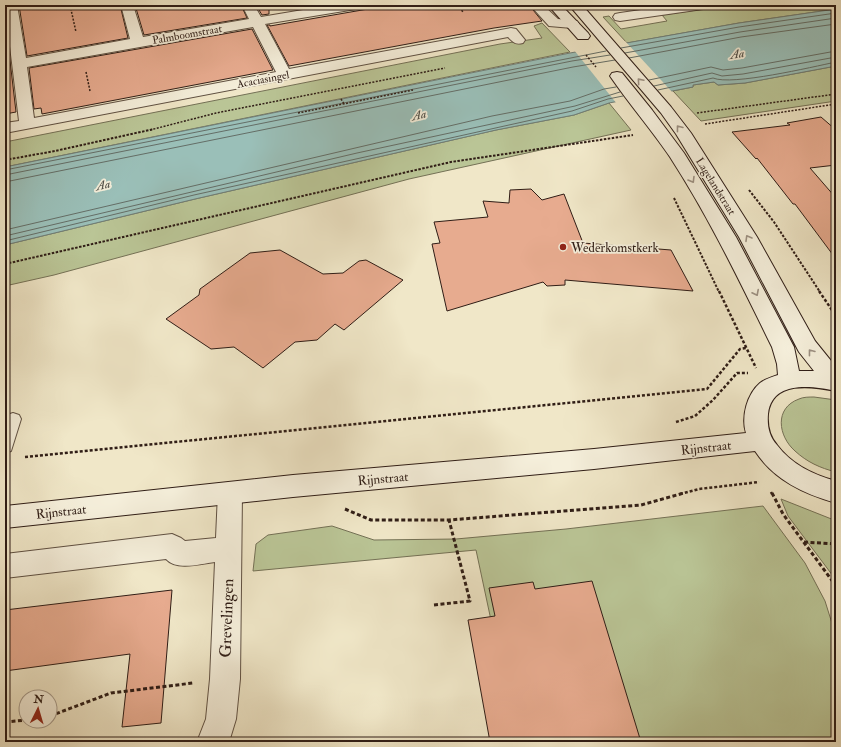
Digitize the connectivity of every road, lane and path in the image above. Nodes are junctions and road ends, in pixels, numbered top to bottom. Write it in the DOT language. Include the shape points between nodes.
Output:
graph roads {
  1 [pos="11,5"];
  2 [pos="127,5"];
  3 [pos="248,5"];
  4 [pos="356,5"];
  5 [pos="456,5"];
  6 [pos="536,5"];
  7 [pos="554,5"];
  8 [pos="575,5"];
  9 [pos="703,5"];
  10 [pos="5,7"];
  11 [pos="463,12"];
  12 [pos="620,17"];
  13 [pos="257,22"];
  14 [pos="577,29"];
  15 [pos="518,40"];
  16 [pos="138,42"];
  17 [pos="592,46"];
  18 [pos="18,64"];
  19 [pos="607,64"];
  20 [pos="450,66"];
  21 [pos="285,74"];
  22 [pos="413,90"];
  23 [pos="836,94"];
  24 [pos="341,99"];
  25 [pos="344,104"];
  26 [pos="836,104"];
  27 [pos="298,113"];
  28 [pos="694,114"];
  29 [pos="27,124"];
  30 [pos="5,128"];
  31 [pos="679,128"];
  32 [pos="660,130"];
  33 [pos="5,160"];
  34 [pos="670,191"];
  35 [pos="5,264"];
  36 [pos="746,348"];
  37 [pos="789,380"];
  38 [pos="836,382"];
  39 [pos="13,419"];
  40 [pos="674,423"];
  41 [pos="762,441"];
  42 [pos="5,446"];
  43 [pos="21,457"];
  44 [pos="765,481"];
  45 [pos="769,487"];
  46 [pos="230,493"];
  47 [pos="831,494"];
  48 [pos="342,508"];
  49 [pos="5,517"];
  50 [pos="449,520"];
  51 [pos="803,542"];
  52 [pos="836,544"];
  53 [pos="228,549"];
  54 [pos="5,566"];
  55 [pos="836,586"];
  56 [pos="434,606"];
  57 [pos="225,679"];
  58 [pos="58,713"];
  59 [pos="18,721"];
  60 [pos="5,722"];
  61 [pos="213,742"];
  1 -- 10 [label="lane"];
  1 -- 18 [label="street"];
  2 -- 16 [label="street"];
  3 -- 13 [label="street"];
  4 -- 13 [label="street, Palmboomstraat"];
  5 -- 11 [label="path"];
  6 -- 14 [label="street" via="554,23"];
  7 -- 14 [label="street"];
  31 -- 8 [label="street, Lagelandstraat, one-way"];
  9 -- 12 [label="street"];
  13 -- 16 [label="street, Palmboomstraat"];
  13 -- 21 [label="street"];
  14 -- 17 [label="street"];
  15 -- 21 [label="street, Acaciasingel" via="511,32"];
  16 -- 18 [label="street, Palmboomstraat"];
  18 -- 29 [label="street"];
  19 -- 32 [label="street, Lagelandstraat"];
  20 -- 33 [label="path" via="216,112 150,130"];
  21 -- 29 [label="street, Acaciasingel"];
  22 -- 25 [label="path"];
  23 -- 28 [label="path"];
  24 -- 25 [label="path"];
  25 -- 27 [label="path"];
  26 -- 31 [label="path"];
  29 -- 30 [label="street, Acaciasingel"];
  38 -- 31 [label="street, Lagelandstraat, one-way" via="807,346 748,237"];
  32 -- 35 [label="path" via="452,162"];
  32 -- 37 [label="street, Lagelandstraat, one-way" via="727,237 783,347"];
  34 -- 36 [label="path"];
  36 -- 40 [label="path" via="758,372 737,373 695,416"];
  36 -- 43 [label="path" via="740,349 707,389"];
  37 -- 38 [label="street" via="808,378"];
  37 -- 41 [label="street" via="768,390 758,403 755,421"];
  39 -- 42 [label="lane"];
  41 -- 46 [label="street, Rijnstraat"];
  41 -- 47 [label="street" via="774,458 794,475"];
  44 -- 50 [label="path" via="699,489 641,505"];
  45 -- 51 [label="path" via="783,514"];
  46 -- 49 [label="street, Rijnstraat"];
  46 -- 53 [label="street, Grevelingen"];
  48 -- 50 [label="path" via="371,520"];
  50 -- 56 [label="path" via="470,601"];
  51 -- 52 [label="path"];
  51 -- 55 [label="path"];
  53 -- 54 [label="street" via="179,554 172,546"];
  53 -- 57 [label="street, Grevelingen"];
  57 -- 58 [label="path" via="111,693"];
  57 -- 61 [label="street, Grevelingen" via="221,719"];
  59 -- 60 [label="path"];
}
